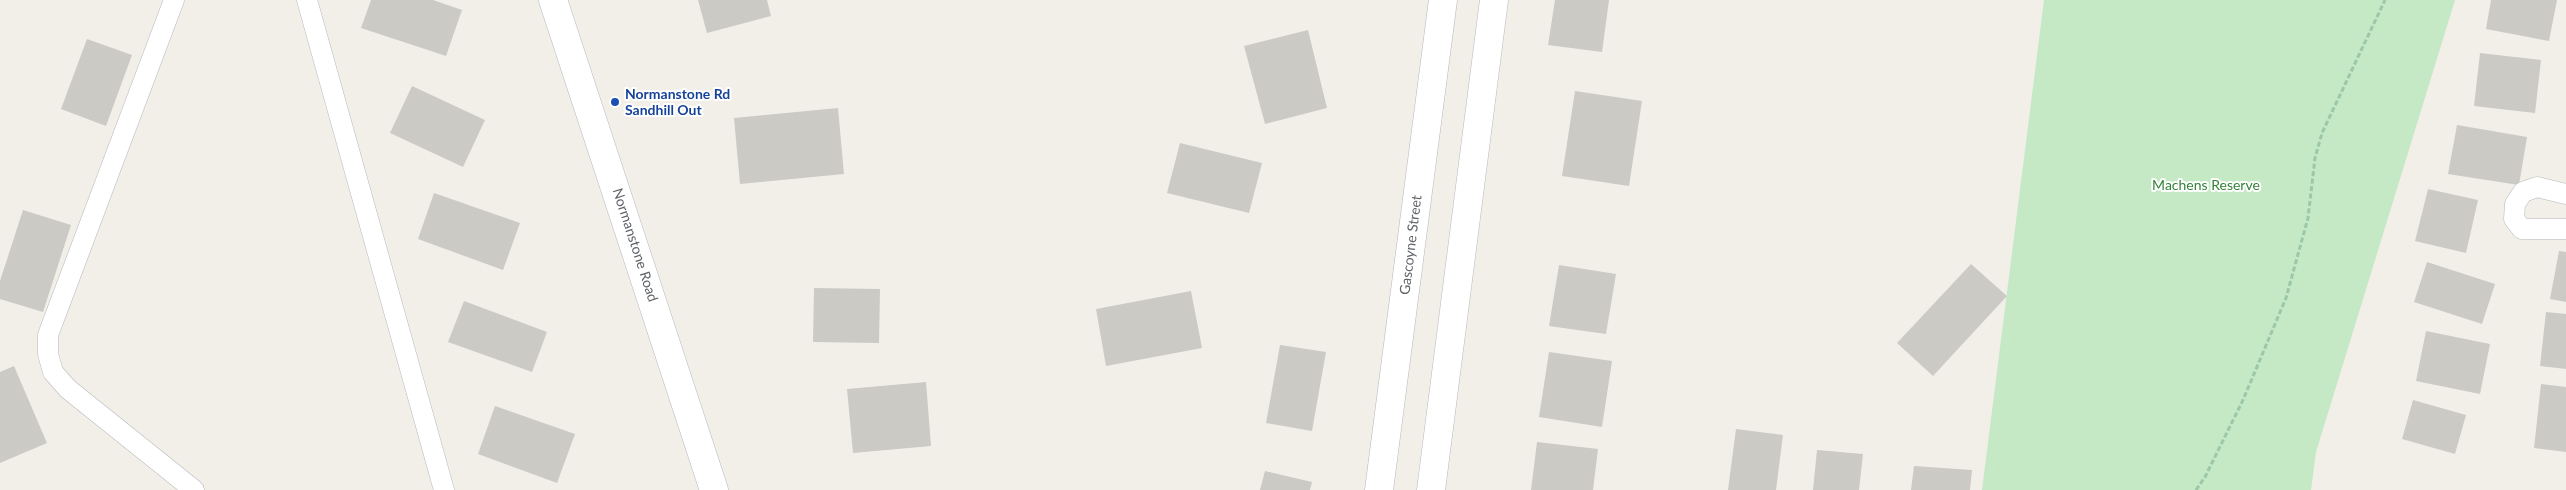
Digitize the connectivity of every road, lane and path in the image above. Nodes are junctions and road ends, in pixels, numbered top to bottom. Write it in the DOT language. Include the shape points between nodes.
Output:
graph roads {
  1 [pos="174,0"];
  2 [pos="307,0"];
  3 [pos="553,0"];
  4 [pos="1443,0"];
  5 [pos="1494,0"];
  6 [pos="2385,0"];
  7 [pos="2566,194"];
  8 [pos="2566,229"];
  9 [pos="194,490"];
  10 [pos="444,490"];
  11 [pos="714,490"];
  12 [pos="1379,490"];
  13 [pos="1431,490"];
  14 [pos="2196,490"];
  1 -- 9 [label="lane" via="48,335 48,354 53,372 68,389"];
  2 -- 10 [label="lane"];
  3 -- 11 [label="street, Normanstone Road"];
  4 -- 12 [label="street, Gascoyne Street"];
  5 -- 13 [label="street"];
  6 -- 14 [label="path" via="2322,133 2315,158 2308,218 2286,298 2243,400"];
  7 -- 8 [label="lane" via="2537,186 2523,192 2515,204 2514,219 2522,229"];
}
